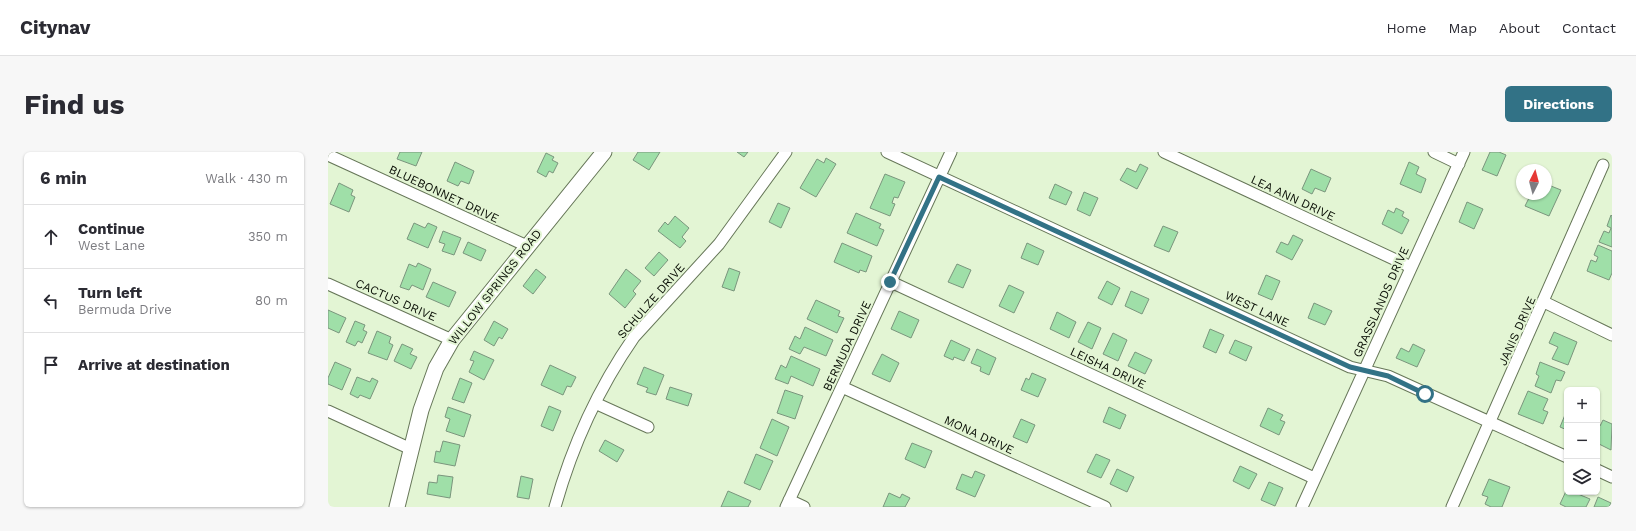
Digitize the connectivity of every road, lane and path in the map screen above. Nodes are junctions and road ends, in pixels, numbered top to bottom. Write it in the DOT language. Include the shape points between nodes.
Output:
graph roads {
  1 [pos="602,152"];
  2 [pos="786,152"];
  3 [pos="887,152"];
  4 [pos="951,152"];
  5 [pos="1164,152"];
  6 [pos="1434,152"];
  7 [pos="1464,152"];
  8 [pos="328,155"];
  9 [pos="1459,164"];
  10 [pos="1603,165"];
  11 [pos="939,177"];
  12 [pos="527,246"];
  13 [pos="1411,267"];
  14 [pos="890,282"];
  15 [pos="328,284"];
  16 [pos="1544,302"];
  17 [pos="1612,335"];
  18 [pos="452,340"];
  19 [pos="1365,371"];
  20 [pos="842,387"];
  21 [pos="595,402"];
  22 [pos="328,411"];
  23 [pos="1490,423"];
  24 [pos="648,427"];
  25 [pos="411,449"];
  26 [pos="1564,456"];
  27 [pos="1600,471"];
  28 [pos="1612,477"];
  29 [pos="1314,478"];
  30 [pos="788,504"];
  31 [pos="397,507"];
  32 [pos="555,507"];
  33 [pos="804,507"];
  34 [pos="1105,507"];
  35 [pos="1302,507"];
  36 [pos="1452,507"];
  1 -- 12 [label="street, WILLOW SPRINGS ROAD"];
  2 -- 21 [label="street, SCHULZE DRIVE" via="719,244 634,337"];
  3 -- 11 [label="street"];
  4 -- 11 [label="street, BERMUDA DRIVE"];
  5 -- 13 [label="street, LEA ANN DRIVE"];
  6 -- 9 [label="street"];
  7 -- 9 [label="street, GRASSLANDS DRIVE"];
  8 -- 12 [label="street, BLUEBONNET DRIVE"];
  9 -- 13 [label="street, GRASSLANDS DRIVE"];
  10 -- 16 [label="street, JANIS DRIVE"];
  11 -- 14 [label="street, BERMUDA DRIVE"];
  11 -- 19 [label="street, WEST LANE" via="1350,367"];
  12 -- 18 [label="street, WILLOW SPRINGS ROAD"];
  13 -- 19 [label="street, GRASSLANDS DRIVE"];
  14 -- 20 [label="street, BERMUDA DRIVE"];
  14 -- 29 [label="street, LEISHA DRIVE"];
  15 -- 18 [label="street, CACTUS DRIVE"];
  16 -- 17 [label="street"];
  16 -- 23 [label="street, JANIS DRIVE"];
  18 -- 25 [label="street, WILLOW SPRINGS ROAD" via="436,368"];
  19 -- 23 [label="street, WEST LANE" via="1388,376"];
  19 -- 29 [label="street, GRASSLANDS DRIVE"];
  20 -- 30 [label="street, BERMUDA DRIVE"];
  20 -- 34 [label="street, MONA DRIVE"];
  21 -- 24 [label="street"];
  21 -- 32 [label="street, SCHULZE DRIVE" via="573,451"];
  22 -- 25 [label="street"];
  23 -- 26 [label="street, WEST LANE"];
  23 -- 36 [label="street, JANIS DRIVE"];
  25 -- 31 [label="street, WILLOW SPRINGS ROAD"];
  27 -- 28 [label="street"];
  29 -- 35 [label="street, GRASSLANDS DRIVE"];
  30 -- 33 [label="street"];
}
